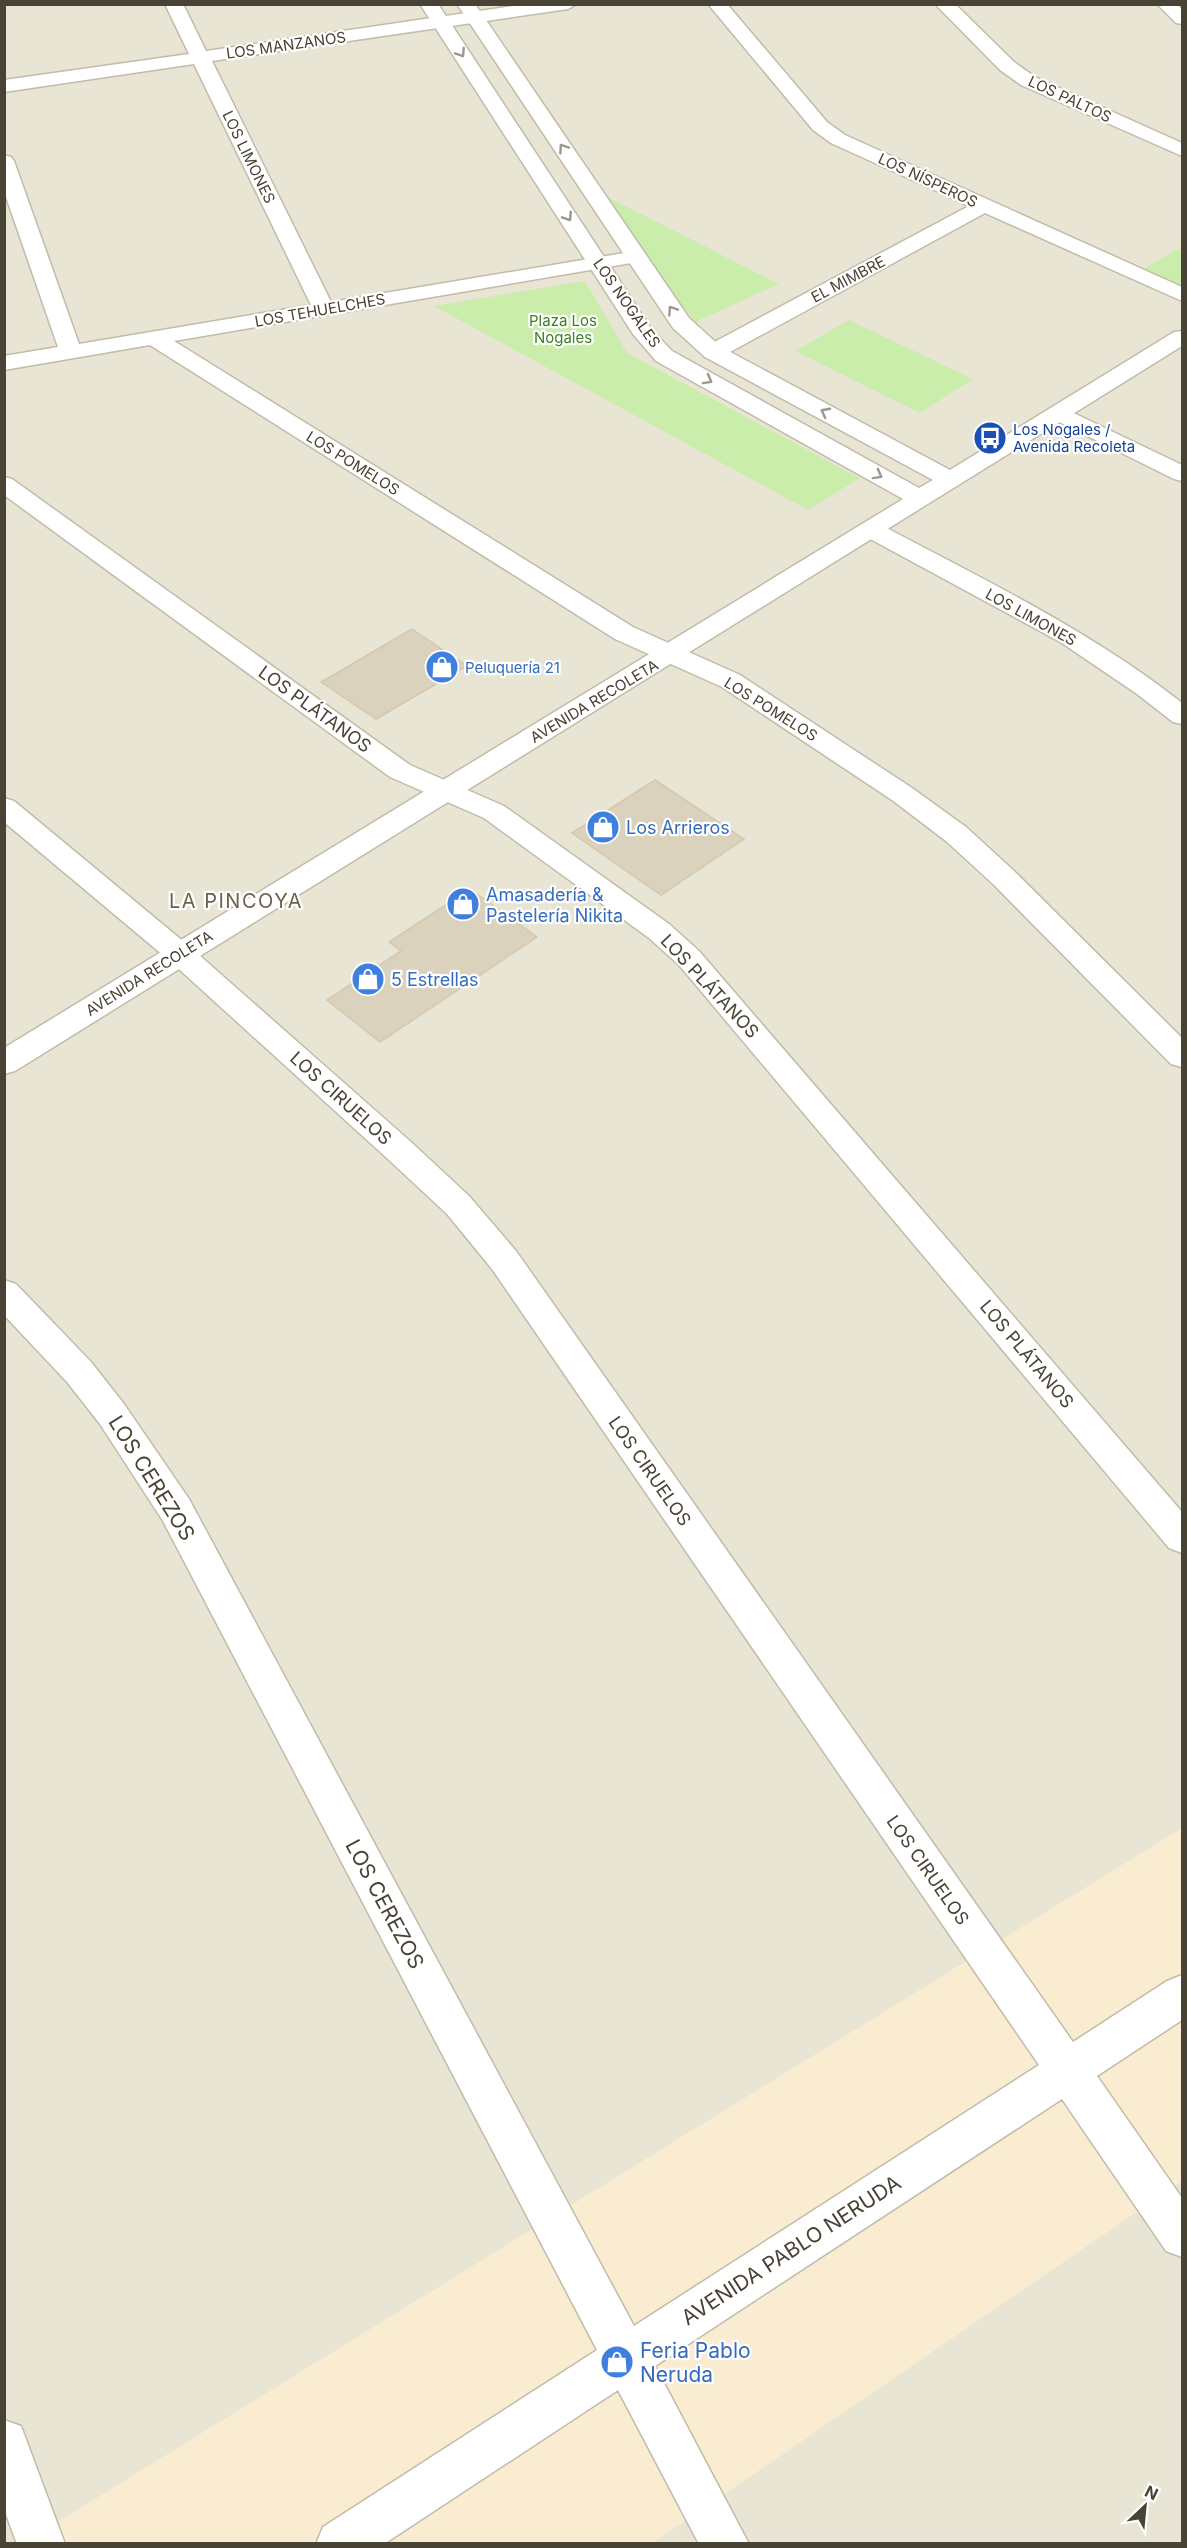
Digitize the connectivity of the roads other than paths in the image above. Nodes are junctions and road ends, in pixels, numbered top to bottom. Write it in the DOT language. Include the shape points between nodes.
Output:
graph roads {
  1 [pos="174,4"];
  2 [pos="429,4"];
  3 [pos="568,4"];
  4 [pos="717,4"];
  5 [pos="944,4"];
  6 [pos="1166,4"];
  7 [pos="470,11"];
  8 [pos="1182,19"];
  9 [pos="441,23"];
  10 [pos="200,57"];
  11 [pos="4,86"];
  12 [pos="1182,150"];
  13 [pos="4,161"];
  14 [pos="984,206"];
  15 [pos="636,256"];
  16 [pos="598,263"];
  17 [pos="1182,295"];
  18 [pos="324,309"];
  19 [pos="1182,337"];
  20 [pos="154,338"];
  21 [pos="70,352"];
  22 [pos="713,352"];
  23 [pos="4,363"];
  24 [pos="1059,413"];
  25 [pos="1182,474"];
  26 [pos="951,480"];
  27 [pos="4,484"];
  28 [pos="921,499"];
  29 [pos="872,530"];
  30 [pos="670,654"];
  31 [pos="1182,716"];
  32 [pos="446,791"];
  33 [pos="4,807"];
  34 [pos="180,954"];
  35 [pos="1182,1056"];
  36 [pos="4,1063"];
  37 [pos="4,1293"];
  38 [pos="1182,1537"];
  39 [pos="1182,1996"];
  40 [pos="1067,2071"];
  41 [pos="1182,2235"];
  42 [pos="626,2358"];
  43 [pos="4,2443"];
  44 [pos="41,2544"];
  45 [pos="340,2544"];
  46 [pos="725,2544"];
  1 -- 10 [label="street, LOS LIMONES"];
  2 -- 9 [label="street, LOS NOGALES"];
  3 -- 7 [label="street, LOS MANZANOS"];
  4 -- 14 [label="street, LOS NÍSPEROS" via="829,133"];
  5 -- 12 [label="street, LOS PALTOS" via="1007,66 1028,81"];
  6 -- 8 [label="street"];
  7 -- 9 [label="street, LOS MANZANOS"];
  15 -- 7 [label="street, LOS NOGALES, one-way"];
  9 -- 10 [label="street, LOS MANZANOS"];
  9 -- 16 [label="street, LOS NOGALES, one-way"];
  10 -- 11 [label="street, LOS MANZANOS"];
  10 -- 18 [label="street, LOS LIMONES"];
  13 -- 21 [label="street"];
  14 -- 17 [label="street, LOS NÍSPEROS"];
  14 -- 22 [label="street, EL MIMBRE"];
  15 -- 16 [label="street, LOS TEHUELCHES"];
  22 -- 15 [label="street, LOS NOGALES, one-way" via="681,323"];
  16 -- 18 [label="street, LOS TEHUELCHES"];
  16 -- 28 [label="street, LOS NOGALES, one-way" via="644,334 664,356"];
  18 -- 20 [label="street, LOS TEHUELCHES"];
  19 -- 24 [label="street, AVENIDA RECOLETA"];
  20 -- 21 [label="street, LOS TEHUELCHES"];
  20 -- 30 [label="street, LOS POMELOS" via="624,633"];
  21 -- 23 [label="street, LOS TEHUELCHES"];
  26 -- 22 [label="street, LOS NOGALES, one-way"];
  24 -- 25 [label="street"];
  24 -- 26 [label="street, AVENIDA RECOLETA"];
  26 -- 28 [label="street, AVENIDA RECOLETA"];
  27 -- 32 [label="street, LOS PLÁTANOS" via="400,771"];
  28 -- 29 [label="street, AVENIDA RECOLETA"];
  29 -- 30 [label="street, AVENIDA RECOLETA"];
  29 -- 31 [label="street, LOS LIMONES" via="1081,643 1122,668"];
  30 -- 32 [label="street, AVENIDA RECOLETA"];
  30 -- 35 [label="street, LOS POMELOS" via="731,681 956,834"];
  32 -- 34 [label="street, AVENIDA RECOLETA"];
  32 -- 38 [label="street, LOS PLÁTANOS" via="494,812 632,910 689,958"];
  33 -- 34 [label="street, LOS CIRUELOS"];
  34 -- 36 [label="street, AVENIDA RECOLETA"];
  34 -- 40 [label="street, LOS CIRUELOS" via="458,1205 504,1260"];
  37 -- 42 [label="street, LOS CEREZOS" via="86,1380 176,1510"];
  39 -- 40 [label="street, AVENIDA PABLO NERUDA"];
  40 -- 41 [label="street, LOS CIRUELOS"];
  40 -- 42 [label="street, AVENIDA PABLO NERUDA"];
  42 -- 45 [label="street, AVENIDA PABLO NERUDA"];
  42 -- 46 [label="street, LOS CEREZOS"];
  43 -- 44 [label="street"];
}
